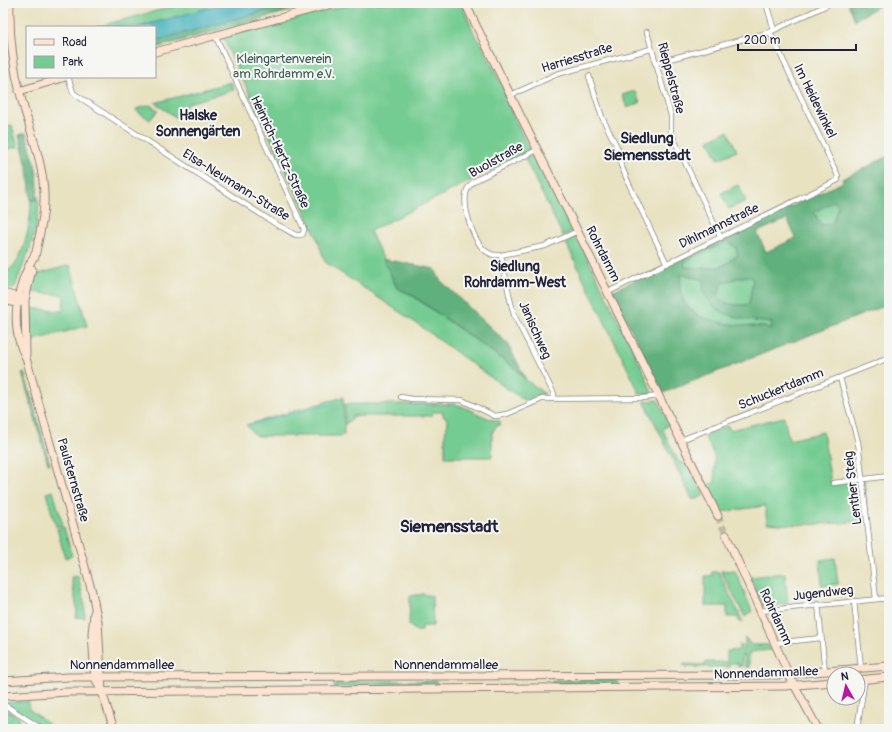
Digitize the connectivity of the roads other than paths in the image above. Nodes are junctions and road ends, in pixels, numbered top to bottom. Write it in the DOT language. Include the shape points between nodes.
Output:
graph roads {
  1 [pos="10,3"];
  2 [pos="336,3"];
  3 [pos="465,3"];
  4 [pos="766,3"];
  5 [pos="827,5"];
  6 [pos="772,31"];
  7 [pos="647,32"];
  8 [pos="215,35"];
  9 [pos="651,48"];
  10 [pos="156,52"];
  11 [pos="655,63"];
  12 [pos="589,76"];
  13 [pos="64,78"];
  14 [pos="67,78"];
  15 [pos="19,91"];
  16 [pos="511,95"];
  17 [pos="537,150"];
  18 [pos="838,180"];
  19 [pos="578,231"];
  20 [pos="303,234"];
  21 [pos="721,238"];
  22 [pos="501,255"];
  23 [pos="667,264"];
  24 [pos="608,292"];
  25 [pos="3,293"];
  26 [pos="3,300"];
  27 [pos="20,300"];
  28 [pos="889,358"];
  29 [pos="840,378"];
  30 [pos="660,396"];
  31 [pos="401,397"];
  32 [pos="554,398"];
  33 [pos="681,440"];
  34 [pos="889,476"];
  35 [pos="864,478"];
  36 [pos="833,483"];
  37 [pos="718,516"];
  38 [pos="726,535"];
  39 [pos="888,598"];
  40 [pos="876,599"];
  41 [pos="854,601"];
  42 [pos="818,604"];
  43 [pos="760,611"];
  44 [pos="889,616"];
  45 [pos="821,638"];
  46 [pos="775,643"];
  47 [pos="861,666"];
  48 [pos="889,666"];
  49 [pos="866,668"];
  50 [pos="824,672"];
  51 [pos="789,675"];
  52 [pos="75,677"];
  53 [pos="98,677"];
  54 [pos="120,677"];
  55 [pos="889,677"];
  56 [pos="866,680"];
  57 [pos="3,681"];
  58 [pos="826,683"];
  59 [pos="795,686"];
  60 [pos="118,691"];
  61 [pos="67,692"];
  62 [pos="102,692"];
  63 [pos="3,696"];
  64 [pos="3,704"];
  65 [pos="859,706"];
  66 [pos="42,729"];
  67 [pos="114,729"];
  68 [pos="818,729"];
  69 [pos="857,729"];
  1 -- 15 [label="main road, Paulsternstraße" via="10,36"];
  2 -- 8 [label="main road"];
  3 -- 16 [label="main road, Rohrdamm"];
  4 -- 6 [label="street, Im Heidewinkel"];
  5 -- 6 [label="street"];
  6 -- 11 [label="street"];
  6 -- 18 [label="street, Im Heidewinkel"];
  7 -- 9 [label="street, Rieppelstraße"];
  8 -- 10 [label="main road"];
  8 -- 20 [label="street, Heinrich-Hertz-Straße" via="304,229"];
  9 -- 11 [label="street, Rieppelstraße"];
  9 -- 16 [label="street, Harriesstraße" via="587,68 551,76"];
  11 -- 21 [label="street, Rieppelstraße" via="672,116 671,133"];
  12 -- 23 [label="street" via="600,112 618,149 629,184"];
  13 -- 15 [label="main road"];
  14 -- 20 [label="street, Elsa-Neumann-Straße" via="76,96 279,226 297,236"];
  15 -- 27 [label="main road, Paulsternstraße" via="44,183 44,217 36,254 28,266"];
  16 -- 17 [label="main road, Rohrdamm"];
  17 -- 19 [label="main road, Rohrdamm"];
  17 -- 22 [label="street, Buolstraße" via="478,179 467,191 467,207 476,240 487,253"];
  18 -- 21 [label="street, Dihlmannstraße"];
  19 -- 22 [label="street" via="545,246"];
  19 -- 24 [label="main road, Rohrdamm"];
  21 -- 23 [label="street, Dihlmannstraße"];
  22 -- 32 [label="street, Janischweg" via="514,315"];
  23 -- 24 [label="street, Dihlmannstraße"];
  24 -- 30 [label="main road, Rohrdamm"];
  25 -- 27 [label="main road"];
  26 -- 27 [label="main road"];
  27 -- 53 [label="main road, Paulsternstraße" via="18,335 88,575 95,609"];
  28 -- 29 [label="street, Schuckertdamm"];
  29 -- 33 [label="street, Schuckertdamm"];
  29 -- 35 [label="street, Lenther Steig" via="854,424"];
  30 -- 32 [label="street"];
  30 -- 33 [label="main road, Rohrdamm"];
  31 -- 32 [label="street" via="462,400 487,413 499,416 538,400"];
  33 -- 37 [label="main road, Rohrdamm"];
  34 -- 35 [label="street"];
  35 -- 36 [label="street"];
  35 -- 40 [label="street, Lenther Steig"];
  38 -- 43 [label="main road, Rohrdamm"];
  39 -- 40 [label="street, Jugendweg"];
  39 -- 44 [label="street"];
  40 -- 41 [label="street, Jugendweg"];
  41 -- 42 [label="street, Jugendweg"];
  41 -- 47 [label="street"];
  42 -- 43 [label="street, Jugendweg"];
  42 -- 45 [label="street"];
  43 -- 46 [label="main road, Rohrdamm"];
  45 -- 46 [label="street"];
  45 -- 50 [label="street"];
  46 -- 51 [label="main road, Rohrdamm"];
  48 -- 49 [label="main road, Nonnendammallee"];
  50 -- 51 [label="main road, Nonnendammallee"];
  51 -- 54 [label="main road, Nonnendammallee"];
  51 -- 59 [label="main road, Rohrdamm"];
  52 -- 53 [label="main road, Nonnendammallee"];
  52 -- 57 [label="main road, Nonnendammallee"];
  52 -- 61 [label="main road" via="78,682 77,688"];
  53 -- 54 [label="main road, Nonnendammallee"];
  53 -- 62 [label="main road, Paulsternstraße"];
  54 -- 60 [label="main road" via="115,682"];
  55 -- 56 [label="main road"];
  58 -- 59 [label="main road, Nonnendammallee"];
  59 -- 60 [label="main road, Nonnendammallee"];
  59 -- 68 [label="main road, Rohrdamm"];
  60 -- 62 [label="main road, Nonnendammallee"];
  61 -- 62 [label="main road, Nonnendammallee"];
  61 -- 63 [label="main road, Nonnendammallee"];
  62 -- 67 [label="main road, Paulsternstraße"];
  64 -- 66 [label="street"];
  65 -- 69 [label="street"];
}
